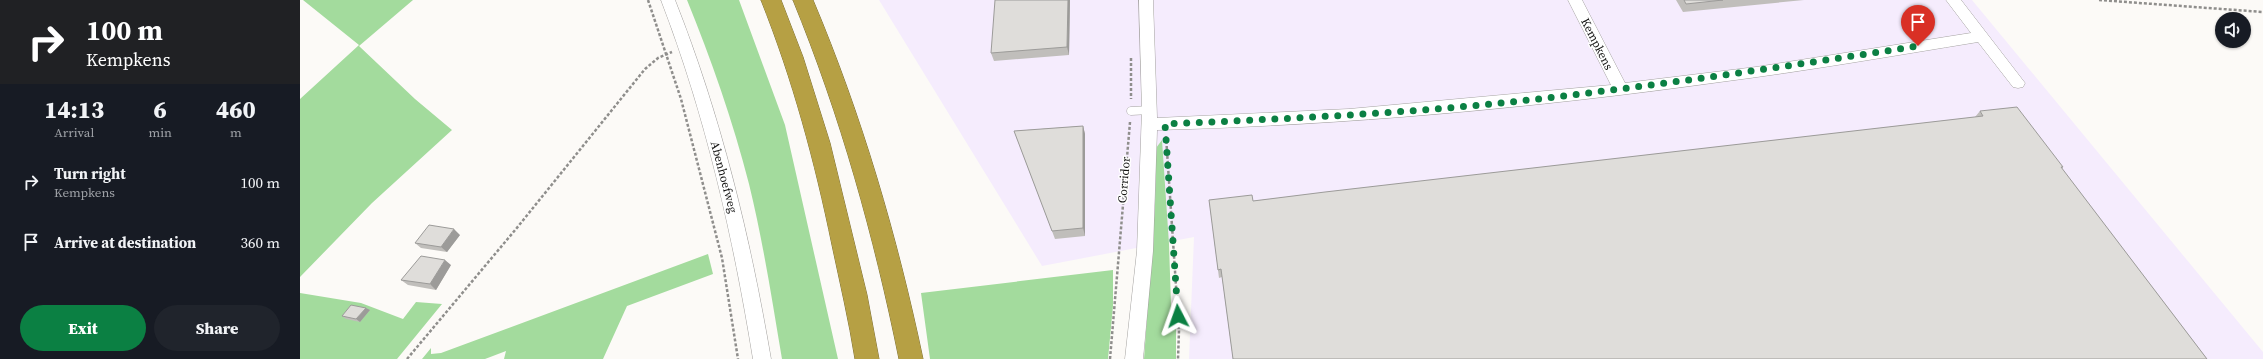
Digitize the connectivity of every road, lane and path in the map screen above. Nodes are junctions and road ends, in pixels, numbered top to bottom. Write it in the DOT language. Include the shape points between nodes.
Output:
graph roads {
  1 [pos="648,0"];
  2 [pos="668,0"];
  3 [pos="772,0"];
  4 [pos="803,0"];
  5 [pos="1146,0"];
  6 [pos="1576,0"];
  7 [pos="1953,0"];
  8 [pos="2099,0"];
  9 [pos="2263,12"];
  10 [pos="1981,37"];
  11 [pos="1132,51"];
  12 [pos="672,52"];
  13 [pos="668,54"];
  14 [pos="2018,83"];
  15 [pos="1620,88"];
  16 [pos="1131,111"];
  17 [pos="1155,119"];
  18 [pos="407,359"];
  19 [pos="738,359"];
  20 [pos="762,359"];
  21 [pos="867,359"];
  22 [pos="911,359"];
  23 [pos="1110,359"];
  24 [pos="1134,359"];
  25 [pos="1178,359"];
  1 -- 13 [label="path, Abenhoefweg"];
  2 -- 20 [label="street, Abenhoefweg" via="701,92 723,169"];
  3 -- 21 [label="highway" via="789,41 823,152"];
  4 -- 22 [label="highway" via="828,56 857,142 879,220"];
  5 -- 17 [label="street, Corridor"];
  6 -- 15 [label="street, Kempkens"];
  7 -- 10 [label="street"];
  8 -- 9 [label="path"];
  10 -- 14 [label="street"];
  10 -- 15 [label="street, Kempkens" via="1682,82"];
  11 -- 16 [label="path, Corridor"];
  12 -- 13 [label="path"];
  13 -- 18 [label="path" via="658,58 645,69"];
  13 -- 19 [label="path, Abenhoefweg" via="722,258"];
  15 -- 17 [label="street, Kempkens" via="1510,102 1314,118"];
  16 -- 17 [label="lane"];
  16 -- 23 [label="path, Corridor" via="1123,180"];
  17 -- 24 [label="street, Corridor"];
  17 -- 25 [label="path" via="1179,331"];
}
